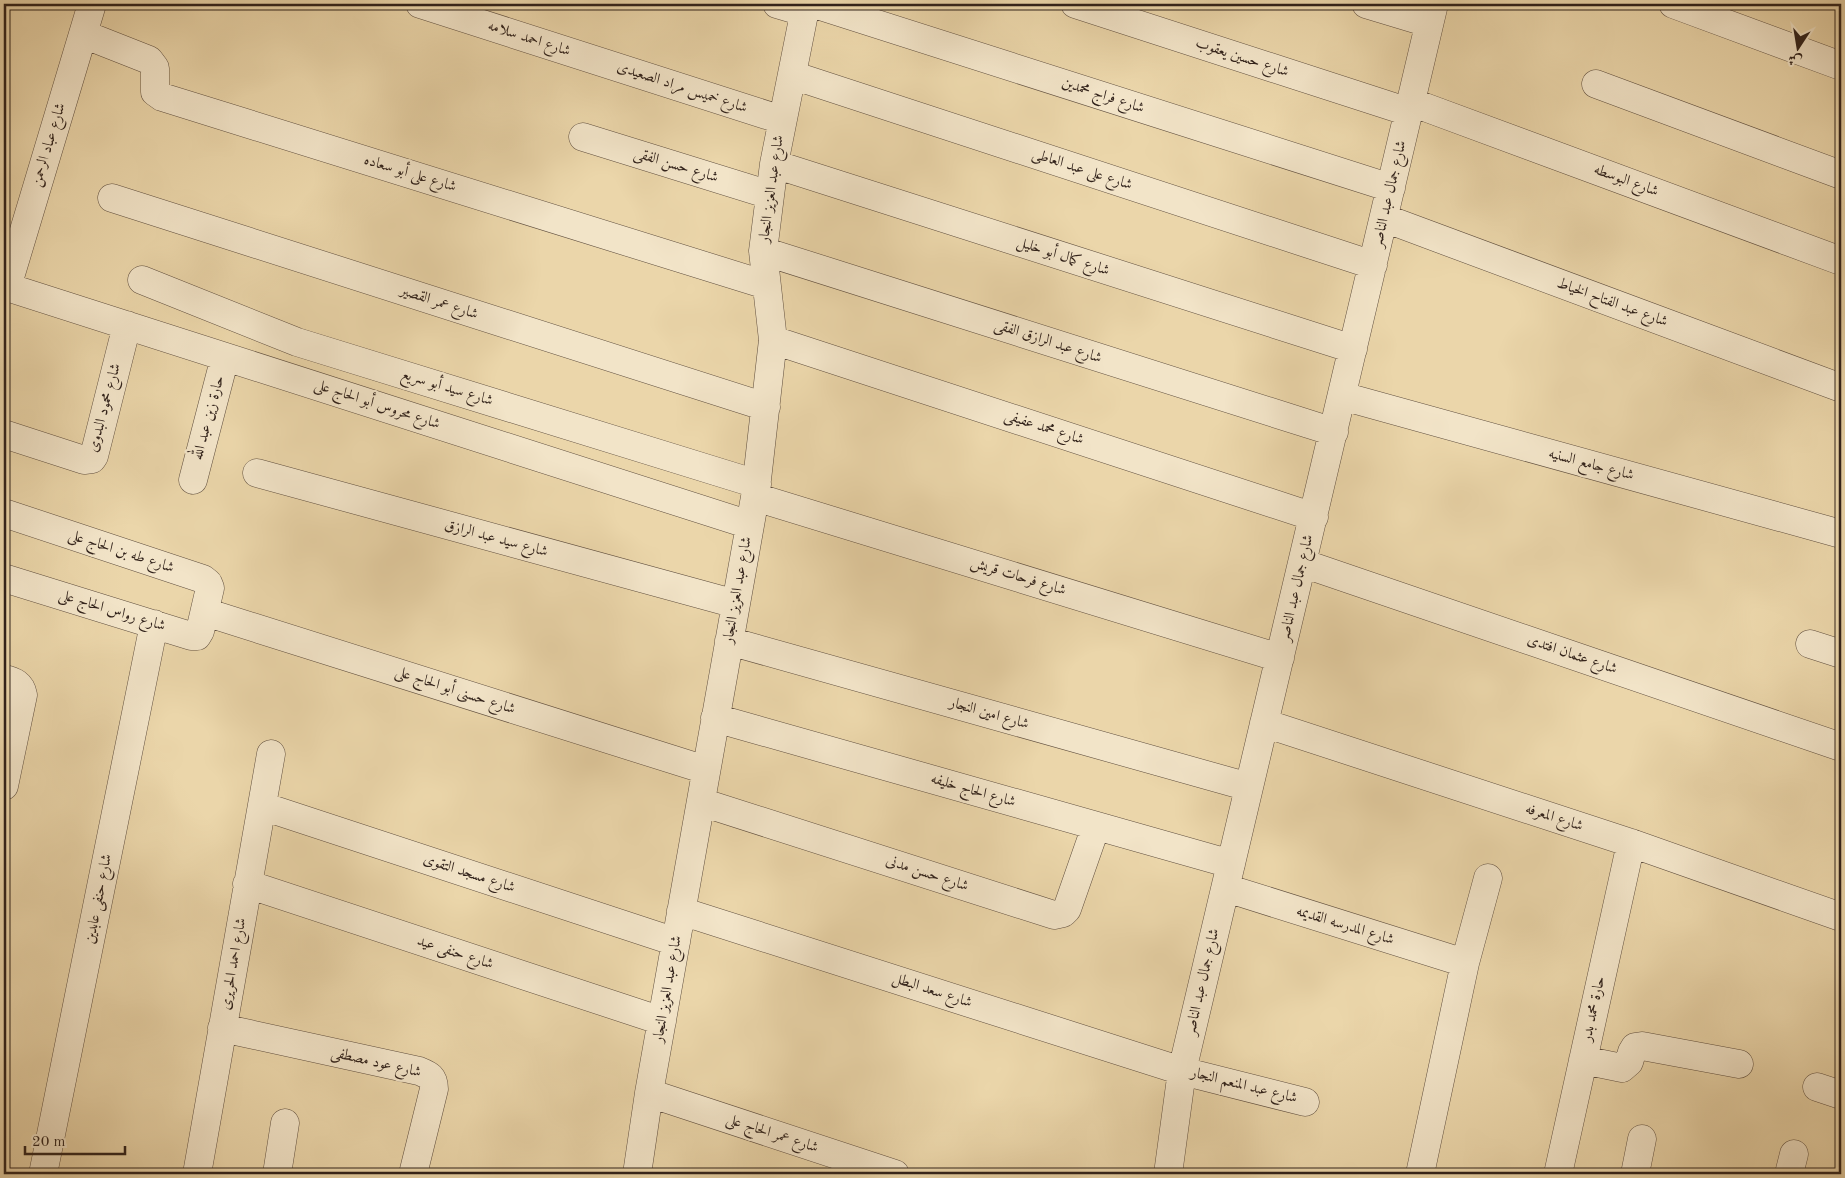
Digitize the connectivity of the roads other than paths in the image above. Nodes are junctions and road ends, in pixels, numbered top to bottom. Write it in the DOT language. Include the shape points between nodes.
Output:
graph roads {
  1 [pos="92,4"];
  2 [pos="420,4"];
  3 [pos="777,4"];
  4 [pos="1075,4"];
  5 [pos="1366,4"];
  6 [pos="1673,4"];
  7 [pos="808,7"];
  8 [pos="1431,13"];
  9 [pos="83,34"];
  10 [pos="582,56"];
  11 [pos="1841,66"];
  12 [pos="792,75"];
  13 [pos="1596,84"];
  14 [pos="1410,107"];
  15 [pos="782,120"];
  16 [pos="583,137"];
  17 [pos="774,164"];
  18 [pos="1841,175"];
  19 [pos="1391,188"];
  20 [pos="770,194"];
  21 [pos="112,198"];
  22 [pos="1384,218"];
  23 [pos="763,251"];
  24 [pos="1841,261"];
  25 [pos="1373,265"];
  26 [pos="142,280"];
  27 [pos="766,285"];
  28 [pos="5,286"];
  29 [pos="126,325"];
  30 [pos="774,340"];
  31 [pos="1353,349"];
  32 [pos="225,357"];
  33 [pos="1841,388"];
  34 [pos="1342,396"];
  35 [pos="766,407"];
  36 [pos="1334,432"];
  37 [pos="4,434"];
  38 [pos="256,473"];
  39 [pos="193,480"];
  40 [pos="756,490"];
  41 [pos="4,513"];
  42 [pos="1314,517"];
  43 [pos="750,525"];
  44 [pos="1841,534"];
  45 [pos="1302,564"];
  46 [pos="4,578"];
  47 [pos="736,604"];
  48 [pos="205,612"];
  49 [pos="154,624"];
  50 [pos="729,641"];
  51 [pos="1810,644"];
  52 [pos="1841,654"];
  53 [pos="1280,658"];
  54 [pos="12,682"];
  55 [pos="715,718"];
  56 [pos="1264,724"];
  57 [pos="1841,747"];
  58 [pos="271,754"];
  59 [pos="706,770"];
  60 [pos="4,786"];
  61 [pos="1249,788"];
  62 [pos="701,802"];
  63 [pos="262,806"];
  64 [pos="1096,826"];
  65 [pos="1631,843"];
  66 [pos="1229,876"];
  67 [pos="1488,878"];
  68 [pos="248,884"];
  69 [pos="681,911"];
  70 [pos="1841,917"];
  71 [pos="676,942"];
  72 [pos="1465,963"];
  73 [pos="662,1021"];
  74 [pos="222,1028"];
  75 [pos="1583,1060"];
  76 [pos="1739,1064"];
  77 [pos="1182,1071"];
  78 [pos="649,1093"];
  79 [pos="1305,1102"];
  80 [pos="285,1123"];
  81 [pos="1642,1139"];
  82 [pos="43,1174"];
  83 [pos="197,1174"];
  84 [pos="277,1174"];
  85 [pos="413,1174"];
  86 [pos="637,1174"];
  87 [pos="895,1174"];
  88 [pos="1168,1174"];
  89 [pos="1420,1174"];
  90 [pos="1558,1174"];
  91 [pos="1635,1174"];
  1 -- 9 [label="street, شارع عباد الرحمن"];
  2 -- 10 [label="street, شارع احمد سلامه"];
  3 -- 7 [label="street, شارع فراج محمدين"];
  4 -- 14 [label="street, شارع حسين يعقوب"];
  5 -- 8 [label="street"];
  6 -- 11 [label="street"];
  7 -- 12 [label="street, شارع عبد العزيز النجار"];
  7 -- 19 [label="street, شارع فراج محمدين"];
  8 -- 14 [label="street, شارع جمال عبد الناصر"];
  9 -- 27 [label="street, شارع على أبو سعاده" via="149,60 156,73 155,92 162,97"];
  9 -- 28 [label="street, شارع عباد الرحمن"];
  10 -- 15 [label="street, شارع خميس مراد الصعيدى"];
  12 -- 15 [label="street, شارع عبد العزيز النجار"];
  12 -- 25 [label="street, شارع على عبد العاطى"];
  13 -- 18 [label="street"];
  14 -- 19 [label="street, شارع جمال عبد الناصر"];
  14 -- 24 [label="street, شارع البوسطه"];
  15 -- 17 [label="street, شارع عبد العزيز النجار"];
  16 -- 20 [label="street, شارع حسن الفقى"];
  17 -- 20 [label="street, شارع عبد العزيز النجار"];
  17 -- 31 [label="street, شارع كمال أبو خليل"];
  19 -- 22 [label="street, شارع جمال عبد الناصر"];
  20 -- 23 [label="street, شارع عبد العزيز النجار"];
  21 -- 35 [label="street, شارع عمر القصير"];
  22 -- 25 [label="street, شارع جمال عبد الناصر"];
  22 -- 33 [label="street, شارع عبد الفتاح الخياط"];
  23 -- 27 [label="street, شارع عبد العزيز النجار"];
  23 -- 36 [label="street, شارع عبد الرازق الفقى"];
  25 -- 31 [label="street, شارع جمال عبد الناصر"];
  26 -- 40 [label="street, شارع سيد أبو سريع" via="297,342"];
  27 -- 30 [label="street, شارع عبد العزيز النجار"];
  28 -- 29 [label="street, شارع محروس أبو الحاج على"];
  29 -- 32 [label="street, شارع محروس أبو الحاج على"];
  29 -- 37 [label="street, شارع محمود البدوى" via="92,459 84,460"];
  30 -- 35 [label="street, شارع عبد العزيز النجار"];
  30 -- 42 [label="street, شارع محمد عفيفى"];
  31 -- 34 [label="street, شارع جمال عبد الناصر"];
  32 -- 39 [label="street, حارة زين عبد الله"];
  32 -- 43 [label="street, شارع محروس أبو الحاج على"];
  34 -- 36 [label="street, شارع جمال عبد الناصر"];
  34 -- 44 [label="street, شارع جامع السنيه"];
  35 -- 40 [label="street, شارع عبد العزيز النجار"];
  36 -- 42 [label="street, شارع جمال عبد الناصر"];
  38 -- 47 [label="street, شارع سيد عبد الرازق"];
  40 -- 43 [label="street, شارع عبد العزيز النجار"];
  40 -- 53 [label="street, شارع فرحات قريش"];
  41 -- 48 [label="street, شارع طه بن الحاج على" via="206,580 210,588"];
  42 -- 45 [label="street, شارع جمال عبد الناصر"];
  43 -- 47 [label="street, شارع عبد العزيز النجار"];
  45 -- 53 [label="street, شارع جمال عبد الناصر"];
  45 -- 57 [label="street, شارع عثمان افتدى"];
  46 -- 49 [label="street, شارع رواس الحاج على"];
  47 -- 50 [label="street, شارع عبد العزيز النجار"];
  48 -- 49 [label="street, شارع رواس الحاج على" via="197,636"];
  48 -- 59 [label="street, شارع حسنى أبو الحاج على"];
  49 -- 82 [label="street, شارع حنفى عابدين"];
  50 -- 55 [label="street, شارع عبد العزيز النجار"];
  50 -- 61 [label="street, شارع امين النجار"];
  51 -- 52 [label="street"];
  53 -- 56 [label="street, شارع جمال عبد الناصر"];
  54 -- 60 [label="street" via="22,695"];
  55 -- 59 [label="street, شارع عبد العزيز النجار"];
  55 -- 64 [label="street, شارع الحاج خليفه"];
  56 -- 61 [label="street, شارع جمال عبد الناصر"];
  56 -- 65 [label="street, شارع المعرفه"];
  58 -- 63 [label="street, شارع احمد الحريرى"];
  59 -- 62 [label="street, شارع عبد العزيز النجار"];
  61 -- 66 [label="street, شارع جمال عبد الناصر"];
  62 -- 64 [label="street, شارع حسن مدنى" via="1054,915 1067,909"];
  62 -- 69 [label="street, شارع عبد العزيز النجار"];
  63 -- 68 [label="street, شارع احمد الحريرى"];
  63 -- 71 [label="street, شارع مسجد التقوى"];
  64 -- 66 [label="street, شارع الحاج خليفه"];
  65 -- 70 [label="street, شارع المعرفه"];
  65 -- 75 [label="street, حارة محمد بدر"];
  66 -- 72 [label="street, شارع المدرسه القديمه"];
  66 -- 77 [label="street, شارع جمال عبد الناصر"];
  67 -- 72 [label="street"];
  68 -- 73 [label="street, شارع حنفى عيد"];
  68 -- 74 [label="street, شارع احمد الحريرى"];
  69 -- 71 [label="street, شارع عبد العزيز النجار"];
  69 -- 77 [label="street, شارع سعد البطل"];
  71 -- 73 [label="street, شارع عبد العزيز النجار"];
  72 -- 89 [label="street"];
  73 -- 78 [label="street, شارع عبد العزيز النجار"];
  74 -- 83 [label="street, شارع احمد الحريرى"];
  74 -- 85 [label="street, شارع عود مصطفى" via="429,1075 434,1081 434,1088"];
  75 -- 76 [label="street" via="1622,1068 1629,1062 1635,1047 1642,1046"];
  75 -- 90 [label="street, حارة محمد بدر"];
  77 -- 79 [label="street, شارع عبد المنعم النجار"];
  77 -- 88 [label="street, شارع جمال عبد الناصر"];
  78 -- 86 [label="street, شارع عبد العزيز النجار"];
  78 -- 87 [label="street, شارع عمر الحاج على"];
  80 -- 84 [label="street"];
  81 -- 91 [label="street"];
}
